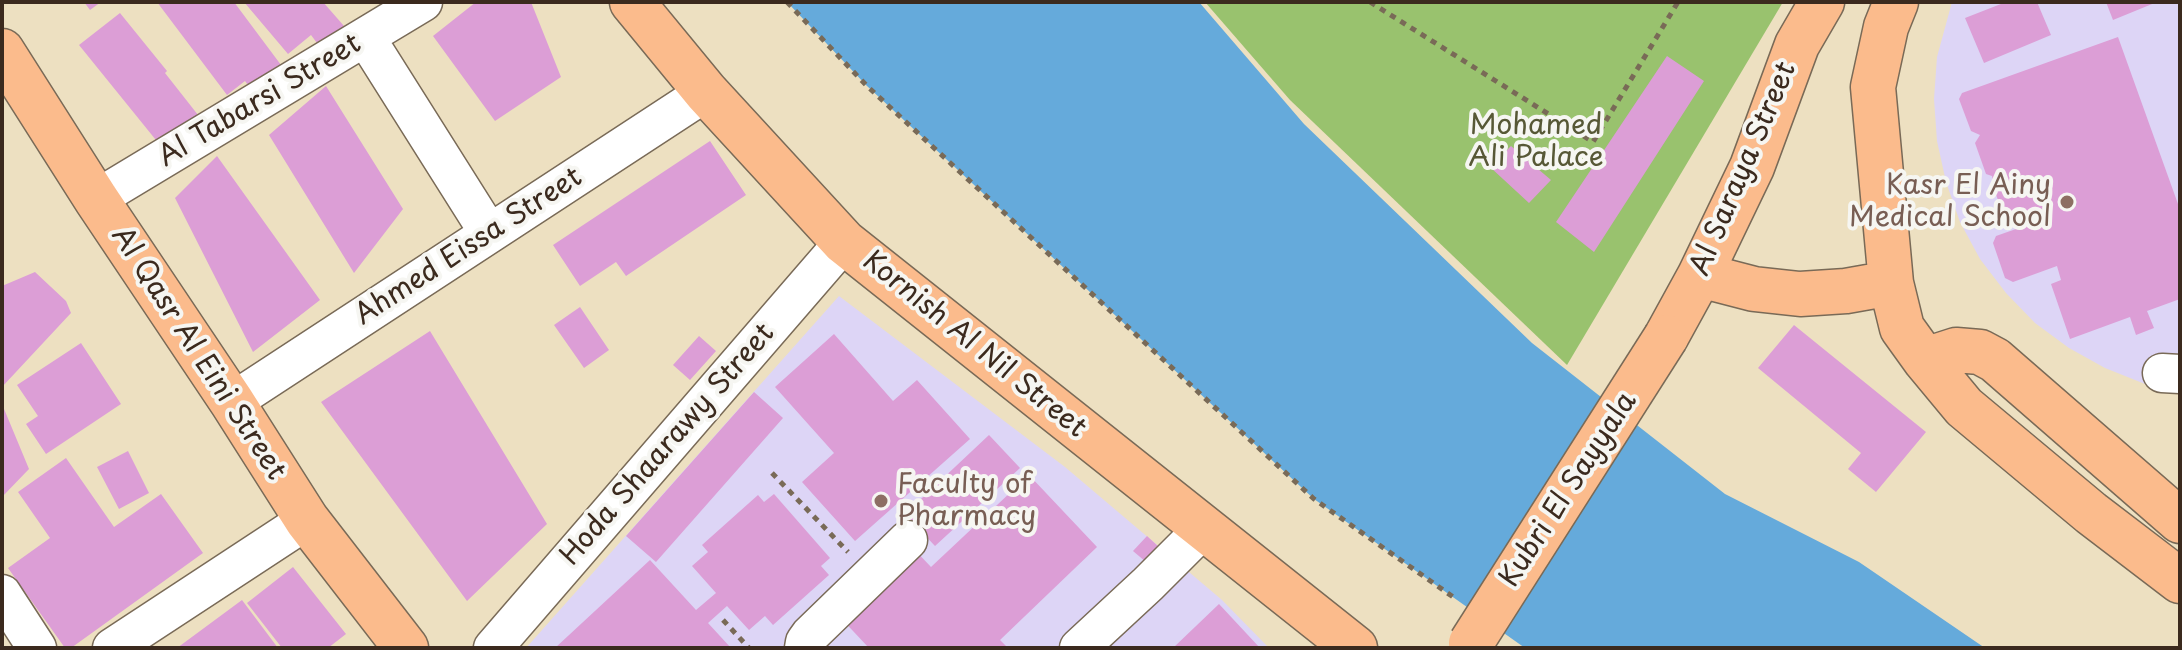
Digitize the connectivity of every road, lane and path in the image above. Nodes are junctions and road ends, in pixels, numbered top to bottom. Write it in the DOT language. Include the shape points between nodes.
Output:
graph roads {
  1 [pos="423,2"];
  2 [pos="632,2"];
  3 [pos="787,2"];
  4 [pos="1370,2"];
  5 [pos="1678,2"];
  6 [pos="1822,2"];
  7 [pos="1896,2"];
  8 [pos="366,38"];
  9 [pos="2,51"];
  10 [pos="706,92"];
  11 [pos="96,199"];
  12 [pos="489,233"];
  13 [pos="844,242"];
  14 [pos="1700,275"];
  15 [pos="1891,283"];
  16 [pos="1666,337"];
  17 [pos="1925,360"];
  18 [pos="232,402"];
  19 [pos="772,473"];
  20 [pos="307,520"];
  21 [pos="2180,521"];
  22 [pos="1204,528"];
  23 [pos="908,540"];
  24 [pos="871,576"];
  25 [pos="2180,581"];
  26 [pos="2,594"];
  27 [pos="723,620"];
  28 [pos="1468,632"];
  29 [pos="37,648"];
  30 [pos="112,648"];
  31 [pos="406,648"];
  32 [pos="493,648"];
  33 [pos="749,648"];
  34 [pos="804,648"];
  35 [pos="1079,648"];
  36 [pos="1355,648"];
  1 -- 8 [label="street, Al Tabarsi Street"];
  2 -- 10 [label="main road, Kornish Al Nil Street"];
  3 -- 28 [label="path" via="867,86 1314,499"];
  4 -- 5 [label="path" via="1593,142"];
  6 -- 14 [label="main road, Al Saraya Street" via="1797,45 1752,167"];
  7 -- 15 [label="main road" via="1873,87"];
  8 -- 11 [label="street, Al Tabarsi Street"];
  8 -- 12 [label="street"];
  9 -- 11 [label="main road, Al Qasr Al Eini Street"];
  10 -- 12 [label="street, Ahmed Eissa Street"];
  10 -- 13 [label="main road, Kornish Al Nil Street"];
  11 -- 18 [label="main road, Al Qasr Al Eini Street"];
  12 -- 18 [label="street, Ahmed Eissa Street"];
  13 -- 22 [label="main road, Kornish Al Nil Street"];
  13 -- 32 [label="street, Hoda Shaarawy Street"];
  14 -- 15 [label="main road" via="1800,294"];
  14 -- 16 [label="main road, Al Saraya Street"];
  15 -- 17 [label="main road" via="1902,328"];
  16 -- 28 [label="main road, Kubri El Sayyala, bridge"];
  17 -- 21 [label="main road" via="1956,350 1980,352 1995,360"];
  17 -- 25 [label="main road" via="1964,407 2003,441"];
  18 -- 20 [label="main road, Al Qasr Al Eini Street"];
  19 -- 24 [label="path"];
  20 -- 30 [label="street"];
  20 -- 31 [label="main road, Al Qasr Al Eini Street"];
  22 -- 35 [label="street"];
  22 -- 36 [label="main road, Kornish Al Nil Street"];
  23 -- 24 [label="street"];
  24 -- 34 [label="street" via="810,635"];
  26 -- 29 [label="street"];
  27 -- 33 [label="path"];
}
